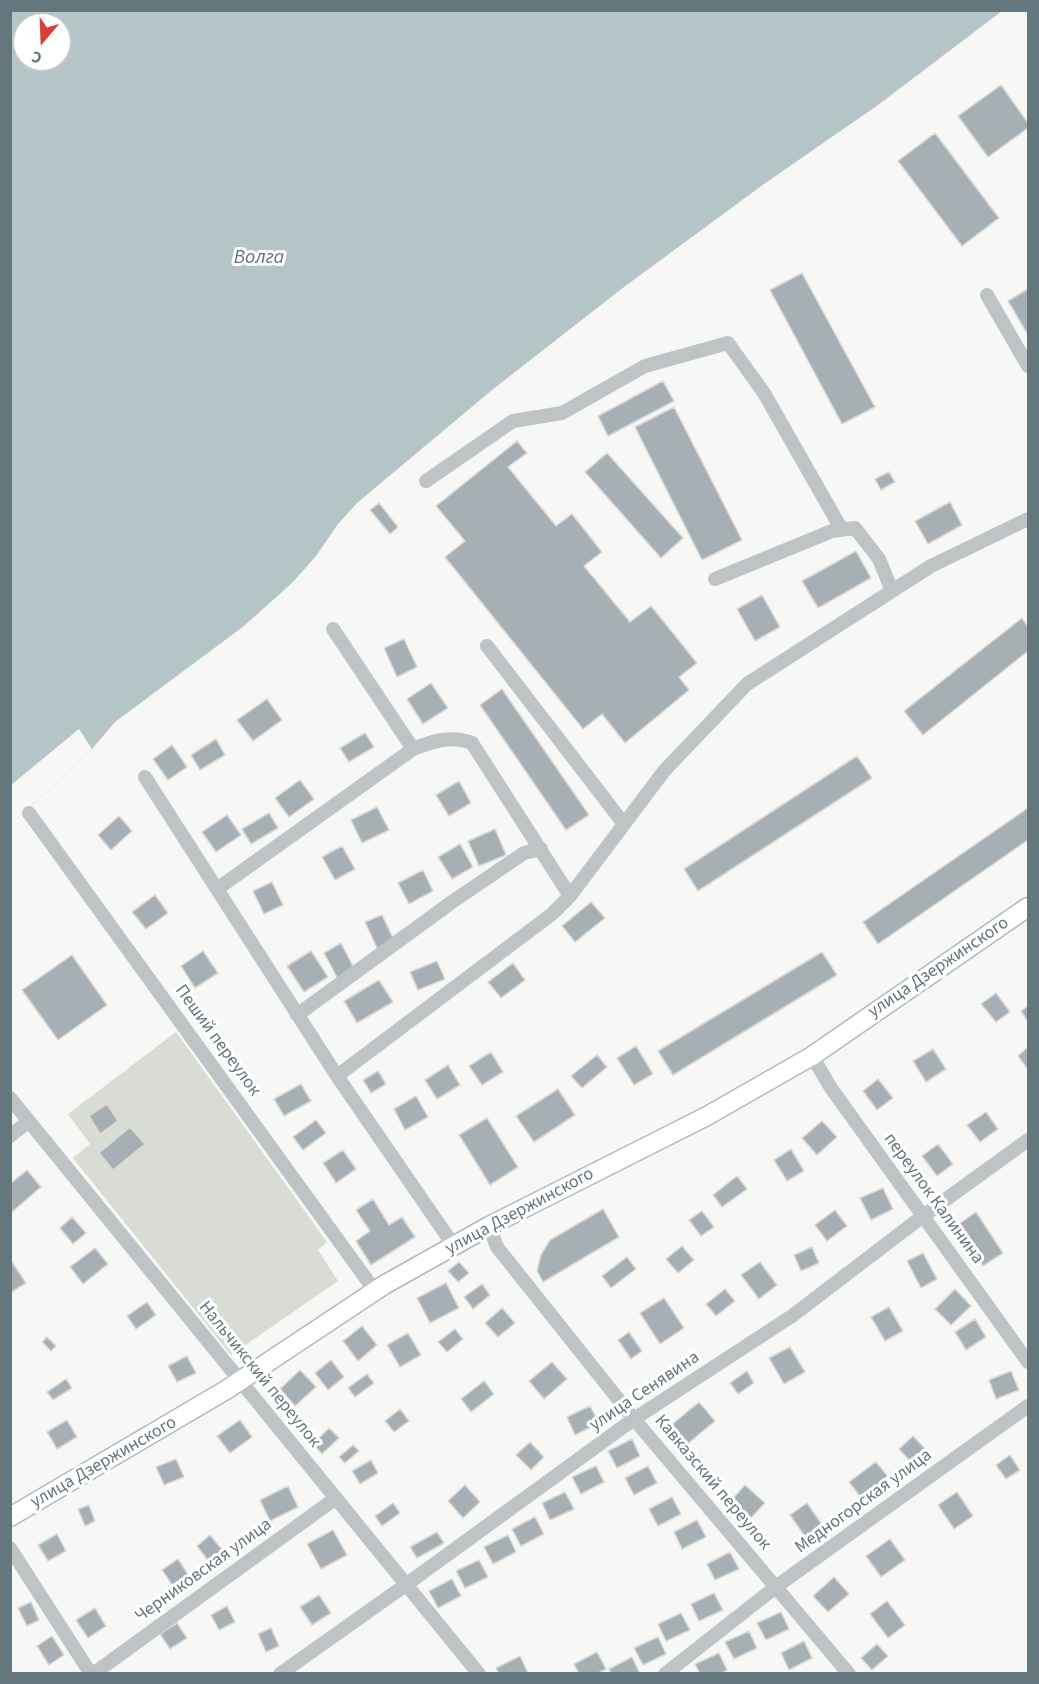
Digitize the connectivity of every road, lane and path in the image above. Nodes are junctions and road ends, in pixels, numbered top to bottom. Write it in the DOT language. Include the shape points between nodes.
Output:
graph roads {
  1 [pos="987,295"];
  2 [pos="1029,366"];
  3 [pos="426,481"];
  4 [pos="1029,519"];
  5 [pos="842,530"];
  6 [pos="715,579"];
  7 [pos="892,591"];
  8 [pos="333,629"];
  9 [pos="487,645"];
  10 [pos="412,749"];
  11 [pos="145,777"];
  12 [pos="29,813"];
  13 [pos="624,824"];
  14 [pos="541,849"];
  15 [pos="217,889"];
  16 [pos="570,896"];
  17 [pos="1029,907"];
  18 [pos="297,1015"];
  19 [pos="812,1056"];
  20 [pos="337,1076"];
  21 [pos="10,1098"];
  22 [pos="29,1121"];
  23 [pos="10,1136"];
  24 [pos="1029,1140"];
  25 [pos="923,1216"];
  26 [pos="489,1226"];
  27 [pos="454,1246"];
  28 [pos="375,1291"];
  29 [pos="1029,1362"];
  30 [pos="240,1380"];
  31 [pos="1029,1406"];
  32 [pos="634,1419"];
  33 [pos="336,1498"];
  34 [pos="10,1517"];
  35 [pos="10,1548"];
  36 [pos="407,1584"];
  37 [pos="777,1586"];
  38 [pos="92,1674"];
  39 [pos="280,1674"];
  40 [pos="479,1674"];
  41 [pos="665,1674"];
  42 [pos="849,1674"];
  1 -- 2 [label="street"];
  3 -- 5 [label="street" via="513,421 562,413 645,366 728,343 764,393"];
  4 -- 7 [label="street" via="931,566"];
  5 -- 6 [label="street"];
  5 -- 7 [label="street" via="855,528 879,559"];
  7 -- 13 [label="street" via="747,684 664,771"];
  8 -- 10 [label="street"];
  9 -- 13 [label="street"];
  10 -- 14 [label="street" via="450,738 472,743"];
  10 -- 15 [label="street"];
  11 -- 15 [label="street"];
  12 -- 28 [label="street, Пеший переулок"];
  13 -- 16 [label="street"];
  14 -- 16 [label="street"];
  14 -- 18 [label="street" via="524,853"];
  15 -- 18 [label="street"];
  16 -- 20 [label="street" via="552,914"];
  17 -- 19 [label="main road, улица Дзержинского"];
  18 -- 20 [label="street"];
  19 -- 25 [label="street, переулок Калинина"];
  19 -- 26 [label="main road, улица Дзержинского" via="706,1116"];
  20 -- 27 [label="street"];
  21 -- 22 [label="street, Нальчикский переулок"];
  22 -- 23 [label="street"];
  22 -- 30 [label="street, Нальчикский переулок"];
  24 -- 25 [label="street, улица Сенявина"];
  25 -- 29 [label="street, переулок Калинина"];
  25 -- 32 [label="street, улица Сенявина" via="792,1316"];
  26 -- 27 [label="main road, улица Дзержинского"];
  26 -- 32 [label="street, Кавказский переулок" via="497,1246"];
  27 -- 28 [label="main road, улица Дзержинского"];
  28 -- 30 [label="main road, улица Дзержинского"];
  30 -- 33 [label="street, Нальчикский переулок"];
  30 -- 34 [label="main road, улица Дзержинского"];
  31 -- 37 [label="street, Медногорская улица"];
  32 -- 36 [label="street, улица Сенявина"];
  32 -- 37 [label="street, Кавказский переулок"];
  33 -- 36 [label="street, Нальчикский переулок"];
  33 -- 38 [label="street, Черниковская улица"];
  35 -- 38 [label="street"];
  36 -- 39 [label="street, улица Сенявина"];
  36 -- 40 [label="street, Нальчикский переулок"];
  37 -- 41 [label="street, Медногорская улица"];
  37 -- 42 [label="street, Кавказский переулок"];
}
